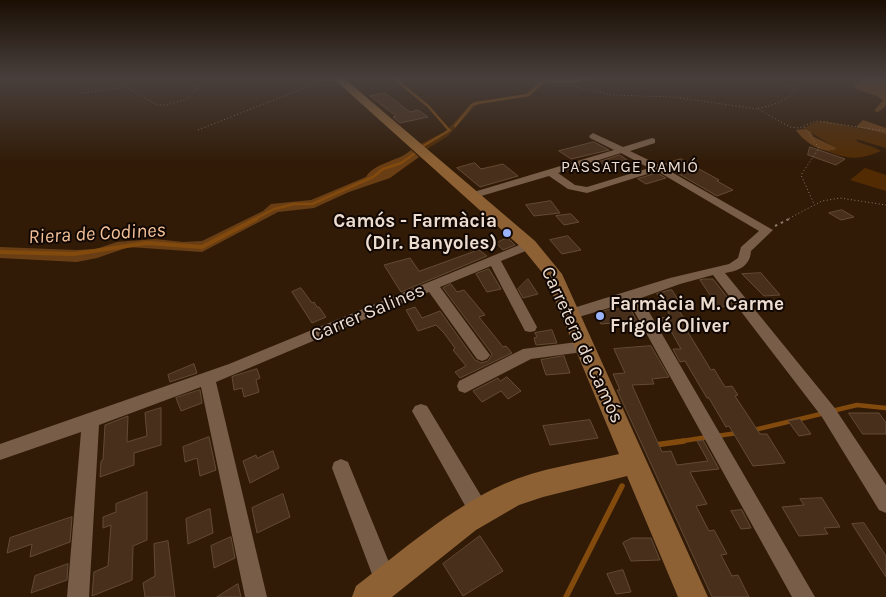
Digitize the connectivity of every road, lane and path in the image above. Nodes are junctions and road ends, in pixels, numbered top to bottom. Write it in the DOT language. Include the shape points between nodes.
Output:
graph roads {
  1 [pos="257,107"];
  2 [pos="370,107"];
  3 [pos="741,107"];
  4 [pos="766,107"];
  5 [pos="758,109"];
  6 [pos="804,127"];
  7 [pos="198,130"];
  8 [pos="886,130"];
  9 [pos="593,136"];
  10 [pos="652,141"];
  11 [pos="620,151"];
  12 [pos="658,168"];
  13 [pos="550,172"];
  14 [pos="471,196"];
  15 [pos="814,205"];
  16 [pos="886,205"];
  17 [pos="767,230"];
  18 [pos="529,246"];
  19 [pos="494,260"];
  20 [pos="716,270"];
  21 [pos="432,286"];
  22 [pos="633,296"];
  23 [pos="572,314"];
  24 [pos="530,327"];
  25 [pos="585,347"];
  26 [pos="482,356"];
  27 [pos="206,379"];
  28 [pos="465,386"];
  29 [pos="420,412"];
  30 [pos="91,421"];
  31 [pos="0,452"];
  32 [pos="636,462"];
  33 [pos="341,468"];
  34 [pos="886,503"];
  35 [pos="480,511"];
  36 [pos="79,586"];
  37 [pos="376,590"];
  38 [pos="256,597"];
  39 [pos="694,597"];
  40 [pos="804,597"];
  1 -- 7 [label="path"];
  2 -- 14 [label="street, Carretera de Camós"];
  3 -- 5 [label="path"];
  4 -- 5 [label="path"];
  5 -- 6 [label="path" via="790,127"];
  6 -- 8 [label="path" via="816,121"];
  6 -- 15 [label="path" via="819,148 801,175"];
  9 -- 11 [label="street"];
  10 -- 11 [label="street"];
  11 -- 12 [label="street"];
  11 -- 13 [label="street"];
  12 -- 13 [label="street" via="587,190 572,187"];
  12 -- 17 [label="street"];
  13 -- 14 [label="street"];
  14 -- 18 [label="street, Carretera de Camós"];
  15 -- 16 [label="path" via="840,198"];
  15 -- 17 [label="path"];
  17 -- 20 [label="street" via="745,250 740,263 732,268"];
  18 -- 19 [label="street, Carrer Salines"];
  18 -- 23 [label="street, Carretera de Camós" via="553,274"];
  19 -- 21 [label="street, Carrer Salines"];
  19 -- 24 [label="street"];
  20 -- 22 [label="street"];
  20 -- 34 [label="street" via="828,412"];
  21 -- 26 [label="street"];
  21 -- 27 [label="street, Carrer Salines"];
  22 -- 23 [label="street"];
  22 -- 40 [label="street"];
  23 -- 25 [label="street, Carretera de Camós"];
  25 -- 28 [label="street" via="528,352"];
  25 -- 32 [label="street, Carretera de Camós"];
  27 -- 30 [label="street, Carrer Salines"];
  27 -- 38 [label="street"];
  29 -- 35 [label="street"];
  30 -- 31 [label="street, Carrer Salines"];
  30 -- 36 [label="street"];
  32 -- 35 [label="street" via="543,484 512,494"];
  32 -- 39 [label="street, Carretera de Camós"];
  33 -- 37 [label="street"];
  35 -- 37 [label="street"];
}
